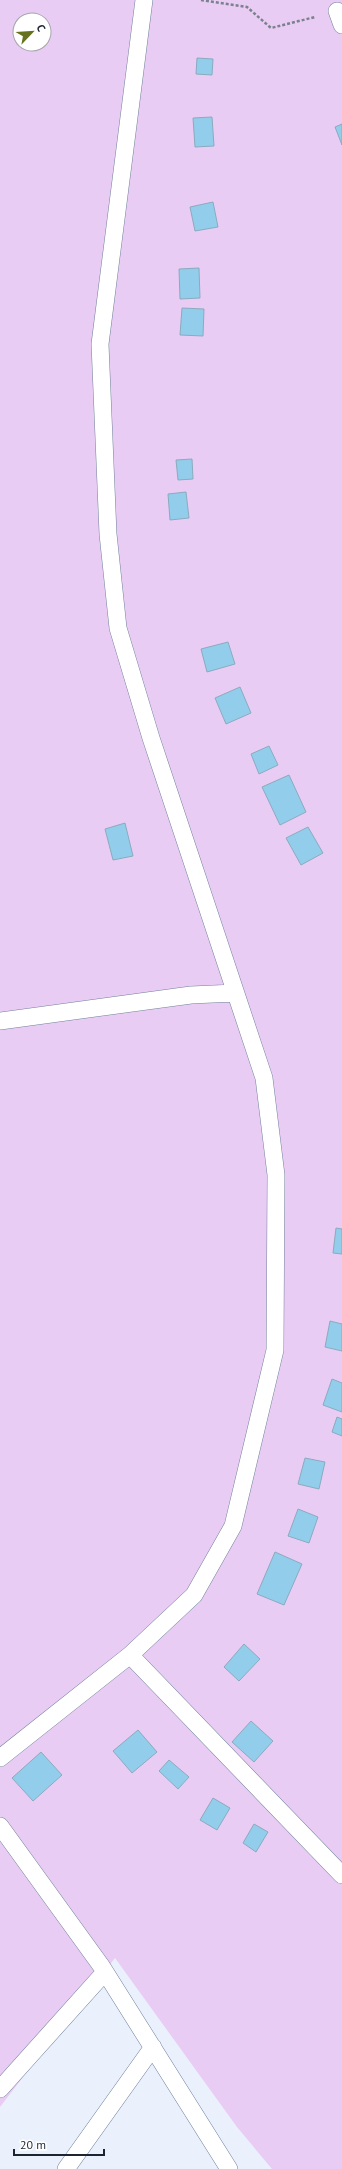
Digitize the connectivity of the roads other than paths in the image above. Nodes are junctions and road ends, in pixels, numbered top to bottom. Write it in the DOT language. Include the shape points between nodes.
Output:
graph roads {
  1 [pos="144,0"];
  2 [pos="235,993"];
  3 [pos="0,1021"];
  4 [pos="130,1655"];
  5 [pos="0,1758"];
  6 [pos="0,1826"];
  7 [pos="342,1875"];
  8 [pos="105,1972"];
  9 [pos="153,2047"];
  10 [pos="0,2090"];
  11 [pos="66,2169"];
  12 [pos="229,2169"];
  1 -- 2 [label="lane" via="100,344 108,534 118,628 150,738"];
  2 -- 3 [label="lane" via="191,995"];
  2 -- 4 [label="lane" via="264,1078 276,1175 275,1350 233,1526 194,1595"];
  4 -- 5 [label="lane"];
  4 -- 7 [label="lane"];
  6 -- 8 [label="lane"];
  8 -- 9 [label="lane"];
  8 -- 10 [label="lane"];
  9 -- 11 [label="lane"];
  9 -- 12 [label="lane"];
}
